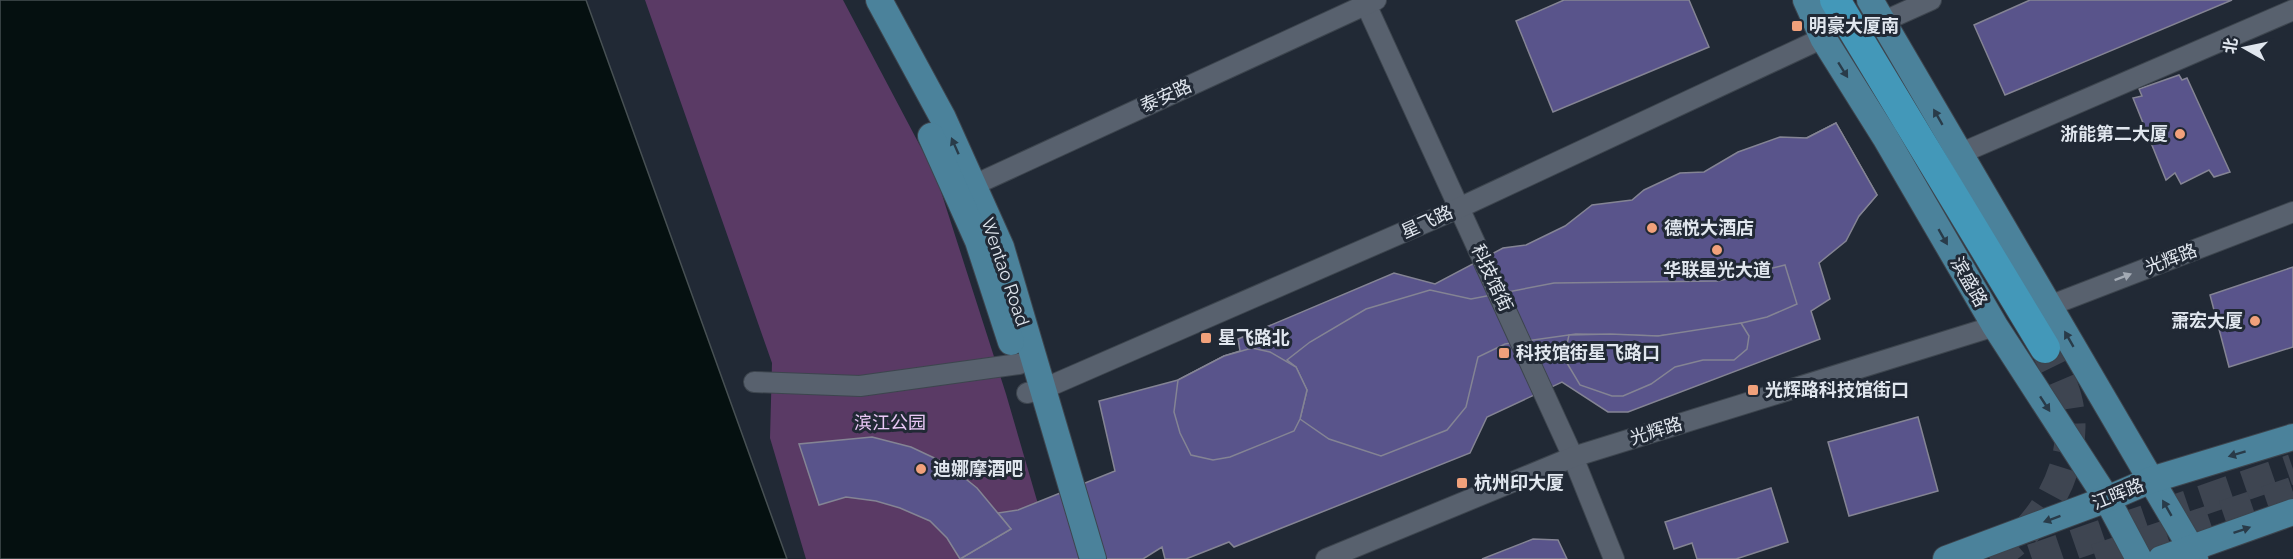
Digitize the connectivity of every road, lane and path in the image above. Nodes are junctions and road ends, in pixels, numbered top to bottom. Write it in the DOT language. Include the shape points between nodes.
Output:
graph roads {
  1 [pos="860,0"];
  2 [pos="879,0"];
  3 [pos="1806,0"];
  4 [pos="1835,0"];
  5 [pos="1931,0"];
  6 [pos="1369,1"];
  7 [pos="2293,10"];
  8 [pos="1876,11"];
  9 [pos="1823,38"];
  10 [pos="1959,154"];
  11 [pos="964,189"];
  12 [pos="1459,208"];
  13 [pos="2293,212"];
  14 [pos="2049,306"];
  15 [pos="1995,326"];
  16 [pos="2045,348"];
  17 [pos="1019,364"];
  18 [pos="754,382"];
  19 [pos="1035,391"];
  20 [pos="2293,437"];
  21 [pos="1573,457"];
  22 [pos="2151,480"];
  23 [pos="2107,499"];
  24 [pos="2293,512"];
  25 [pos="2193,553"];
  26 [pos="1075,559"];
  27 [pos="1093,559"];
  28 [pos="1326,559"];
  29 [pos="1614,559"];
  30 [pos="1946,559"];
  31 [pos="2139,559"];
  32 [pos="2161,559"];
  1 -- 11 [label="main road, Wentao Road"];
  11 -- 2 [label="main road, Wentao Road, one-way" via="943,118"];
  3 -- 9 [label="main road, 滨盛路"];
  4 -- 16 [label="highway"];
  5 -- 8 [label="street"];
  6 -- 11 [label="street, 泰安路"];
  6 -- 12 [label="street, 科技馆街"];
  7 -- 10 [label="street"];
  10 -- 8 [label="main road, one-way"];
  9 -- 12 [label="street, 星飞路"];
  9 -- 15 [label="main road, 滨盛路, one-way"];
  10 -- 14 [label="main road"];
  11 -- 17 [label="main road, Wentao Road"];
  11 -- 19 [label="main road, Wentao Road" via="1001,247"];
  12 -- 19 [label="street, 星飞路"];
  12 -- 21 [label="street, 科技馆街"];
  14 -- 13 [label="street, 光辉路, one-way"];
  22 -- 14 [label="main road, one-way"];
  15 -- 21 [label="street, 光辉路"];
  15 -- 23 [label="main road, 滨盛路, one-way"];
  17 -- 18 [label="street" via="860,386"];
  17 -- 19 [label="main road, Wentao Road"];
  19 -- 26 [label="main road, Wentao Road"];
  19 -- 27 [label="main road, Wentao Road"];
  20 -- 22 [label="main road, 江晖路, one-way"];
  21 -- 28 [label="street, 光辉路"];
  21 -- 29 [label="street, 科技馆街"];
  22 -- 23 [label="main road, 江晖路"];
  25 -- 22 [label="main road, one-way"];
  23 -- 30 [label="main road, 江晖路, one-way"];
  23 -- 31 [label="main road, 滨盛路"];
  25 -- 24 [label="main road, one-way"];
  25 -- 32 [label="main road"];
}
